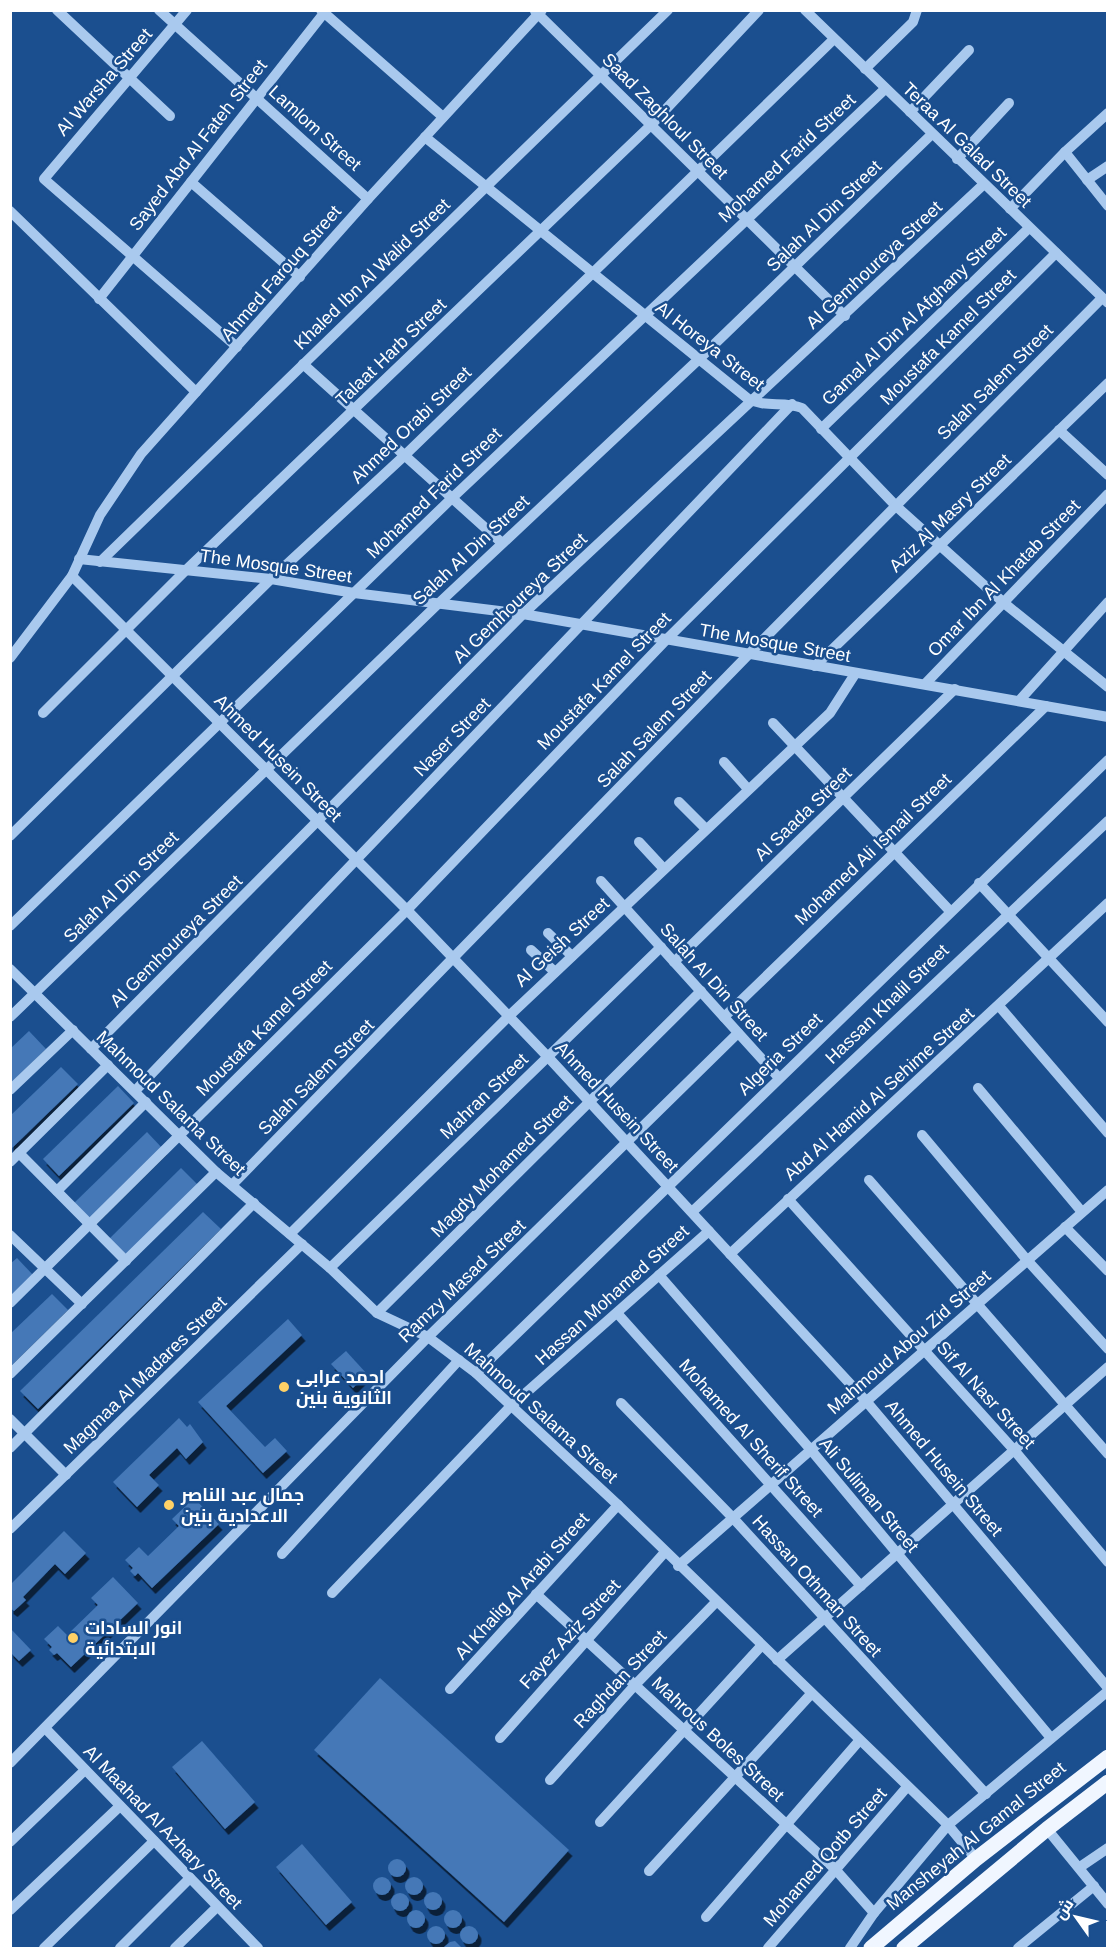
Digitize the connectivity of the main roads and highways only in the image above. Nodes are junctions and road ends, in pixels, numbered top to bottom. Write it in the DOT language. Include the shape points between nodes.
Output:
graph roads {
  1 [pos="1107,1757"];
  2 [pos="1107,1782"];
  3 [pos="872,1948"];
  4 [pos="904,1948"];
  1 -- 3 [label="main road, Mansheyah Al Gamal Street" via="976,1859"];
  2 -- 4 [label="main road"];
}
